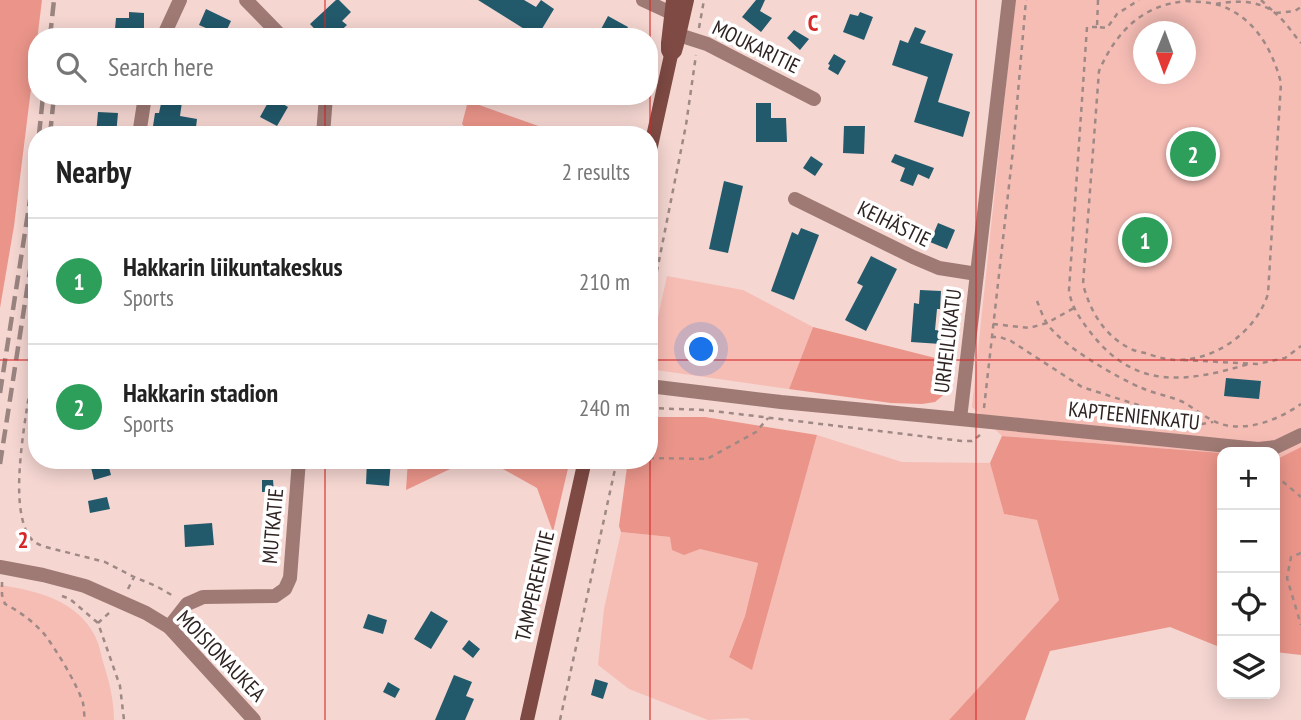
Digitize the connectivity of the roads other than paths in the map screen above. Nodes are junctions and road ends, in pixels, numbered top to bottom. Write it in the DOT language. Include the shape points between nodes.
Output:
graph roads {
  1 [pos="180,0"];
  2 [pos="246,0"];
  3 [pos="643,0"];
  4 [pos="687,0"];
  5 [pos="1009,0"];
  6 [pos="676,11"];
  7 [pos="167,28"];
  8 [pos="273,28"];
  9 [pos="679,35"];
  10 [pos="671,55"];
  11 [pos="814,99"];
  12 [pos="144,105"];
  13 [pos="325,105"];
  14 [pos="140,126"];
  15 [pos="324,126"];
  16 [pos="655,126"];
  17 [pos="795,199"];
  18 [pos="977,274"];
  19 [pos="658,387"];
  20 [pos="960,419"];
  21 [pos="1301,435"];
  22 [pos="298,469"];
  23 [pos="582,469"];
  24 [pos="1,576"];
  25 [pos="169,627"];
  26 [pos="254,720"];
  27 [pos="527,720"];
  1 -- 7 [label="street"];
  2 -- 8 [label="street"];
  3 -- 6 [label="street"];
  4 -- 6 [label="main road"];
  5 -- 18 [label="street, URHEILUKATU"];
  6 -- 9 [label="main road"];
  6 -- 10 [label="main road" via="668,50"];
  9 -- 10 [label="main road"];
  9 -- 11 [label="street, MOUKARITIE" via="707,44"];
  10 -- 16 [label="main road"];
  12 -- 14 [label="street"];
  13 -- 15 [label="street"];
  17 -- 18 [label="street, KEIHÄSTIE" via="939,268"];
  18 -- 20 [label="street, URHEILUKATU"];
  19 -- 20 [label="street, URHEILUKATU"];
  20 -- 21 [label="street, KAPTEENIENKATU" via="1258,449 1276,447"];
  22 -- 25 [label="street, MUTKATIE" via="290,578 285,589 275,596 203,597 187,604"];
  23 -- 27 [label="main road, TAMPEREENTIE"];
  24 -- 25 [label="street, MOISIONAUKEA" via="43,575 85,586"];
  25 -- 26 [label="street, MOISIONAUKEA"];
}
